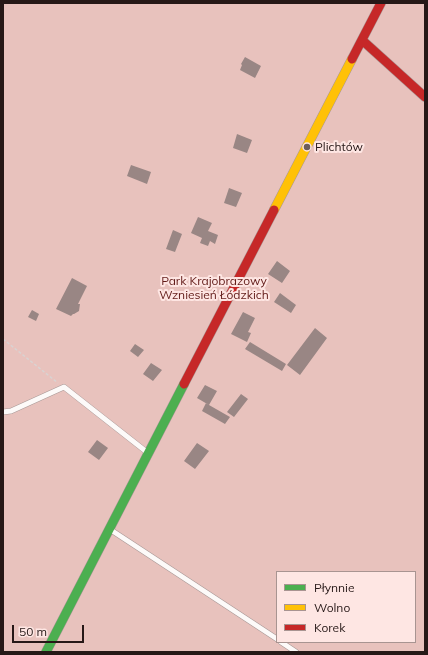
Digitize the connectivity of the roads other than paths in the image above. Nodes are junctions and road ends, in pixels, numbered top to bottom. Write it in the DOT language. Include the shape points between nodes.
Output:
graph roads {
  1 [pos="381,3"];
  2 [pos="362,40"];
  3 [pos="425,97"];
  4 [pos="3,412"];
  5 [pos="148,454"];
  6 [pos="110,528"];
  7 [pos="276,638"];
  8 [pos="282,643"];
  9 [pos="46,652"];
  10 [pos="296,652"];
  1 -- 2 [label="street"];
  2 -- 3 [label="street"];
  2 -- 5 [label="street"];
  4 -- 5 [label="lane" via="11,411 64,387"];
  5 -- 6 [label="street"];
  6 -- 7 [label="lane"];
  6 -- 9 [label="street"];
  8 -- 10 [label="lane"];
}
